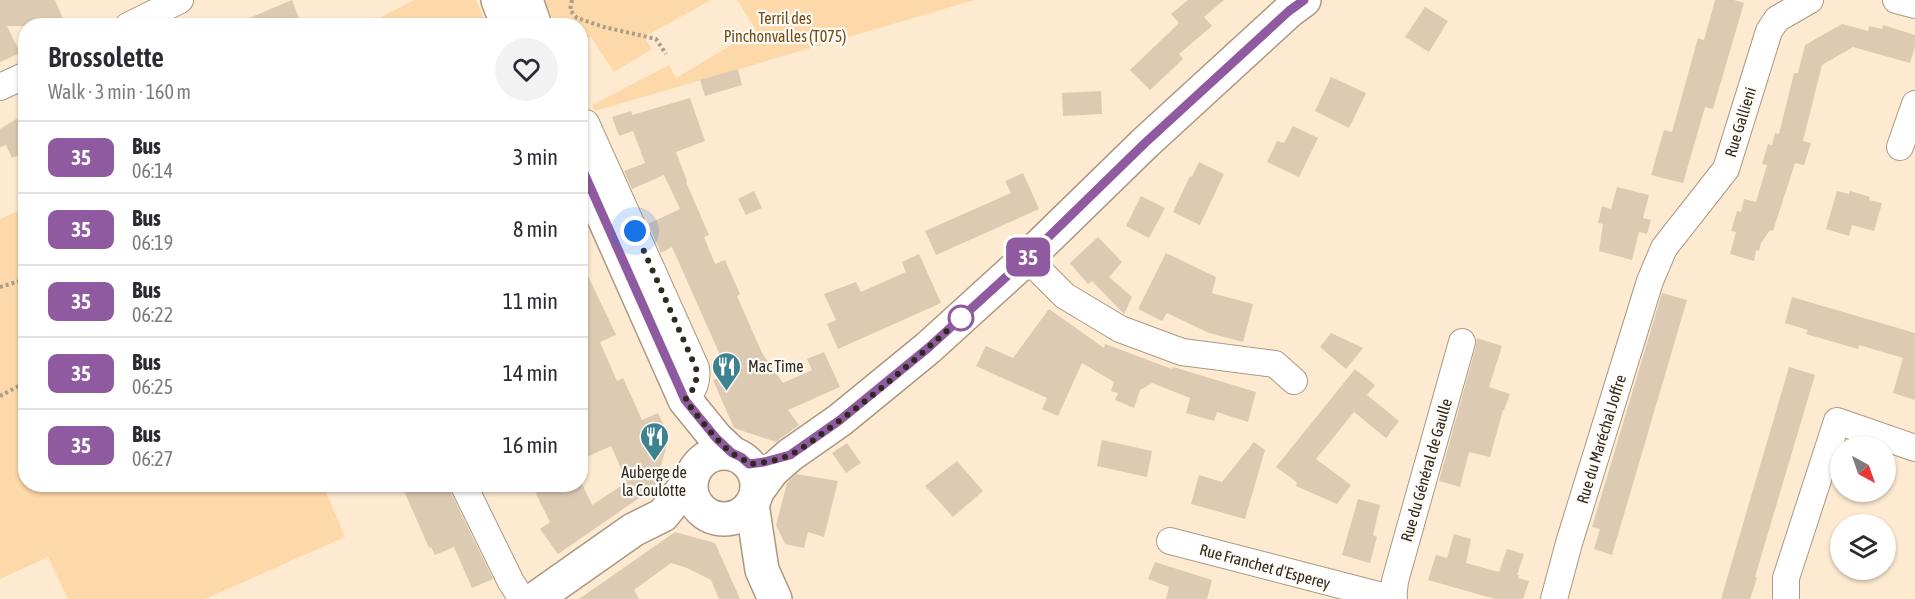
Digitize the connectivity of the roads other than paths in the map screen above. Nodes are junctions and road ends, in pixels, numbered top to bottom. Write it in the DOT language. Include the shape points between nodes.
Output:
graph roads {
  1 [pos="180,0"];
  2 [pos="498,0"];
  3 [pos="526,0"];
  4 [pos="1304,0"];
  5 [pos="1810,0"];
  6 [pos="1896,0"];
  7 [pos="1915,5"];
  8 [pos="144,18"];
  9 [pos="505,18"];
  10 [pos="532,18"];
  11 [pos="18,79"];
  12 [pos="0,87"];
  13 [pos="1915,104"];
  14 [pos="588,127"];
  15 [pos="1900,147"];
  16 [pos="588,182"];
  17 [pos="1027,258"];
  18 [pos="1650,280"];
  19 [pos="1462,342"];
  20 [pos="1294,381"];
  21 [pos="685,400"];
  22 [pos="1915,448"];
  23 [pos="694,473"];
  24 [pos="748,478"];
  25 [pos="467,492"];
  26 [pos="663,514"];
  27 [pos="711,516"];
  28 [pos="1170,541"];
  29 [pos="769,584"];
  30 [pos="522,599"];
  31 [pos="535,599"];
  32 [pos="1394,599"];
  33 [pos="1554,599"];
  34 [pos="1786,599"];
  1 -- 8 [label="street"];
  2 -- 9 [label="street"];
  3 -- 10 [label="street"];
  4 -- 17 [label="street" via="1145,143"];
  5 -- 18 [label="street, Rue Gallieni" via="1777,20 1769,31 1726,170 1664,248"];
  6 -- 7 [label="street"];
  11 -- 12 [label="street"];
  13 -- 15 [label="street"];
  14 -- 21 [label="street" via="696,368 693,390"];
  16 -- 21 [label="street"];
  17 -- 20 [label="street" via="1065,296 1120,329 1182,352 1275,364"];
  17 -- 24 [label="street" via="928,348 840,420 772,471"];
  18 -- 33 [label="street, Rue du Maréchal Joffre"];
  19 -- 32 [label="street, Rue du Général de Gaulle" via="1395,581"];
  21 -- 23 [label="street"];
  21 -- 24 [label="street"];
  22 -- 34 [label="street" via="1837,421 1786,578"];
  23 -- 24 [label="street" via="706,458 718,453"];
  23 -- 26 [label="street"];
  23 -- 27 [label="street" via="691,492 697,505"];
  24 -- 27 [label="street" via="744,513 734,518"];
  24 -- 29 [label="street"];
  25 -- 30 [label="street"];
  26 -- 27 [label="street"];
  26 -- 31 [label="street"];
  27 -- 29 [label="street" via="730,532"];
  28 -- 32 [label="street, Rue Franchet d'Esperey"];
}
